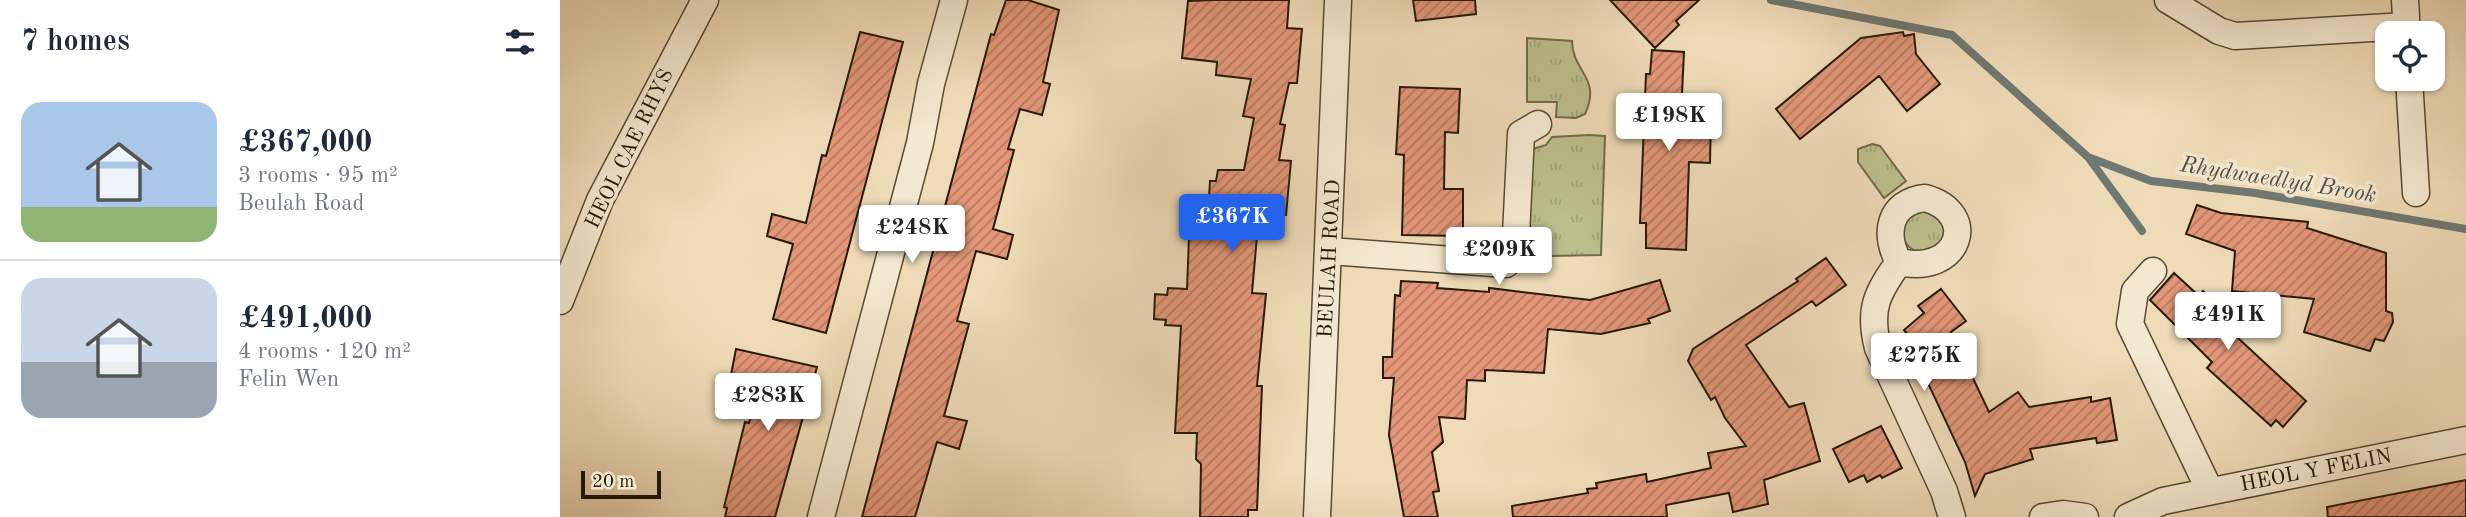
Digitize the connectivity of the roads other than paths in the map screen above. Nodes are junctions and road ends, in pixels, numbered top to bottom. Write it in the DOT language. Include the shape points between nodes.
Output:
graph roads {
  1 [pos="705,0"];
  2 [pos="954,0"];
  3 [pos="1338,0"];
  4 [pos="2168,0"];
  5 [pos="2406,20"];
  6 [pos="2410,91"];
  7 [pos="1538,124"];
  8 [pos="2416,193"];
  9 [pos="1330,251"];
  10 [pos="1899,262"];
  11 [pos="2152,271"];
  12 [pos="560,301"];
  13 [pos="2466,440"];
  14 [pos="2210,491"];
  15 [pos="821,517"];
  16 [pos="1317,517"];
  17 [pos="1952,517"];
  18 [pos="2043,517"];
  19 [pos="2085,517"];
  20 [pos="2129,517"];
  1 -- 12 [label="street, HEOL CAE RHYS" via="600,200"];
  2 -- 15 [label="street"];
  3 -- 9 [label="street, BEULAH ROAD"];
  4 -- 5 [label="street" via="2235,36"];
  6 -- 8 [label="street"];
  7 -- 9 [label="street" via="1521,134 1515,255 1506,264"];
  9 -- 16 [label="street, BEULAH ROAD"];
  10 -- 17 [label="street" via="1879,291 1873,330"];
  11 -- 14 [label="street" via="2135,291 2130,324"];
  13 -- 14 [label="street, HEOL Y FELIN"];
  14 -- 20 [label="street, HEOL Y FELIN" via="2163,501"];
  18 -- 19 [label="street"];
}
